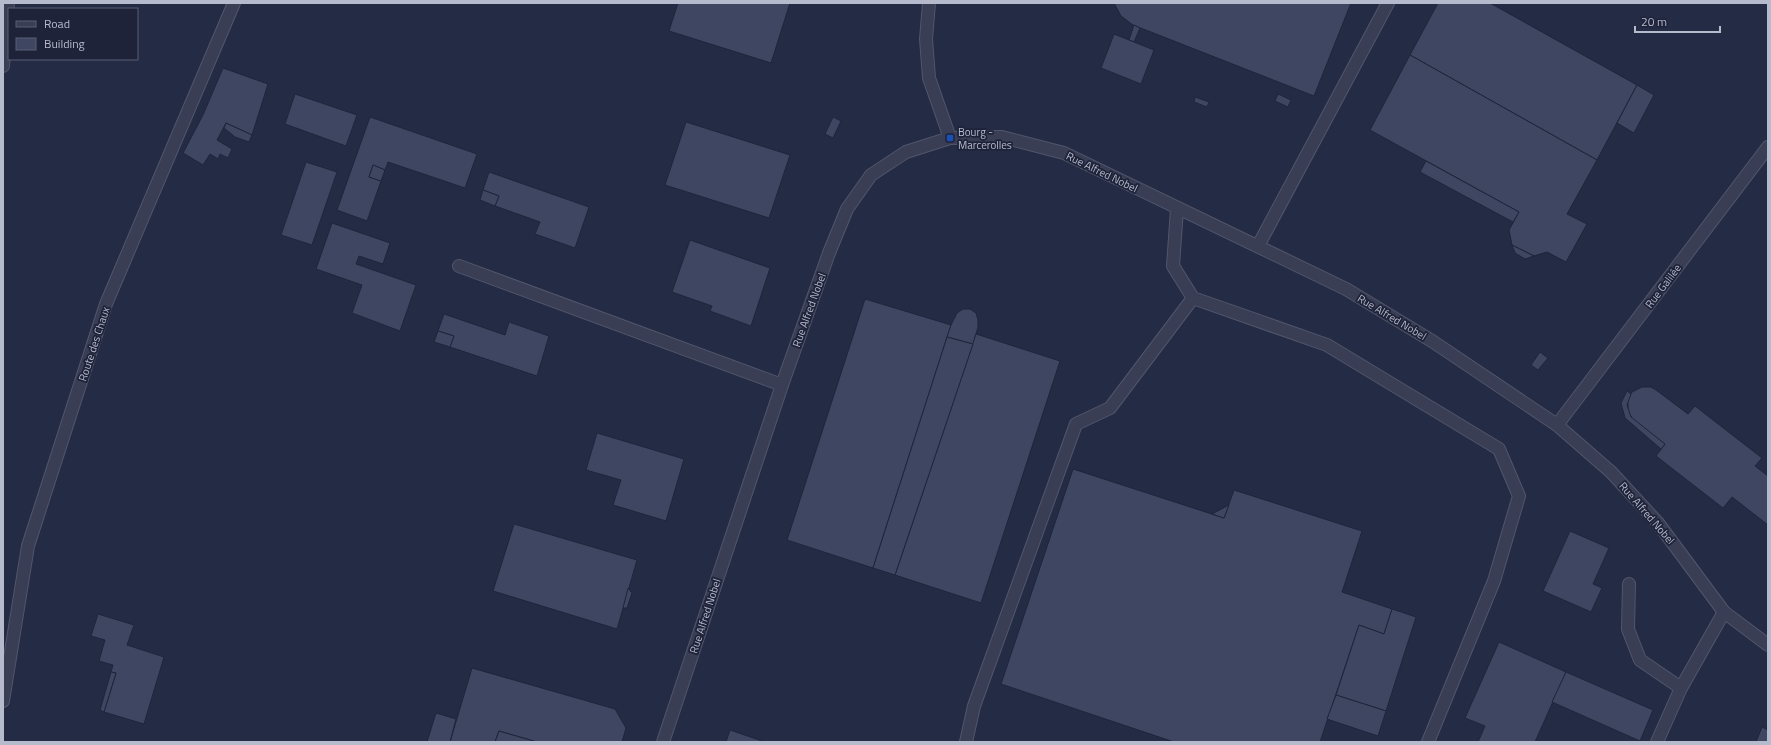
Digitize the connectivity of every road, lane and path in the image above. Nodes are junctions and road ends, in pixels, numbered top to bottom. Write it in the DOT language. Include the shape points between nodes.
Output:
graph roads {
  1 [pos="8,3"];
  2 [pos="234,3"];
  3 [pos="929,3"];
  4 [pos="1388,3"];
  5 [pos="3,66"];
  6 [pos="950,138"];
  7 [pos="1768,147"];
  8 [pos="1177,209"];
  9 [pos="1258,246"];
  10 [pos="459,266"];
  11 [pos="1193,298"];
  12 [pos="782,385"];
  13 [pos="1557,425"];
  14 [pos="1629,584"];
  15 [pos="1724,612"];
  16 [pos="1768,645"];
  17 [pos="1681,688"];
  18 [pos="3,701"];
  19 [pos="663,742"];
  20 [pos="966,742"];
  21 [pos="1428,742"];
  22 [pos="1657,742"];
  1 -- 5 [label="street"];
  2 -- 18 [label="street, Route des Chaux" via="106,304 28,546"];
  3 -- 6 [label="street" via="926,39 929,78"];
  4 -- 9 [label="street"];
  6 -- 8 [label="street, Rue Alfred Nobel" via="1002,137 1064,153"];
  6 -- 12 [label="street, Rue Alfred Nobel" via="906,152 871,175 847,209"];
  7 -- 13 [label="street, Rue Galilée"];
  8 -- 9 [label="street, Rue Alfred Nobel"];
  8 -- 11 [label="street" via="1172,266"];
  9 -- 13 [label="street, Rue Alfred Nobel" via="1346,289 1488,377"];
  10 -- 12 [label="street"];
  11 -- 20 [label="street" via="1110,408 1076,424 974,706"];
  11 -- 21 [label="street" via="1327,345 1499,450 1519,496 1494,581"];
  12 -- 19 [label="street, Rue Alfred Nobel"];
  13 -- 15 [label="street, Rue Alfred Nobel" via="1611,472 1658,523"];
  14 -- 17 [label="street" via="1628,628 1640,660"];
  15 -- 16 [label="street, Rue Alfred Nobel"];
  15 -- 17 [label="street"];
  17 -- 22 [label="street"];
}
